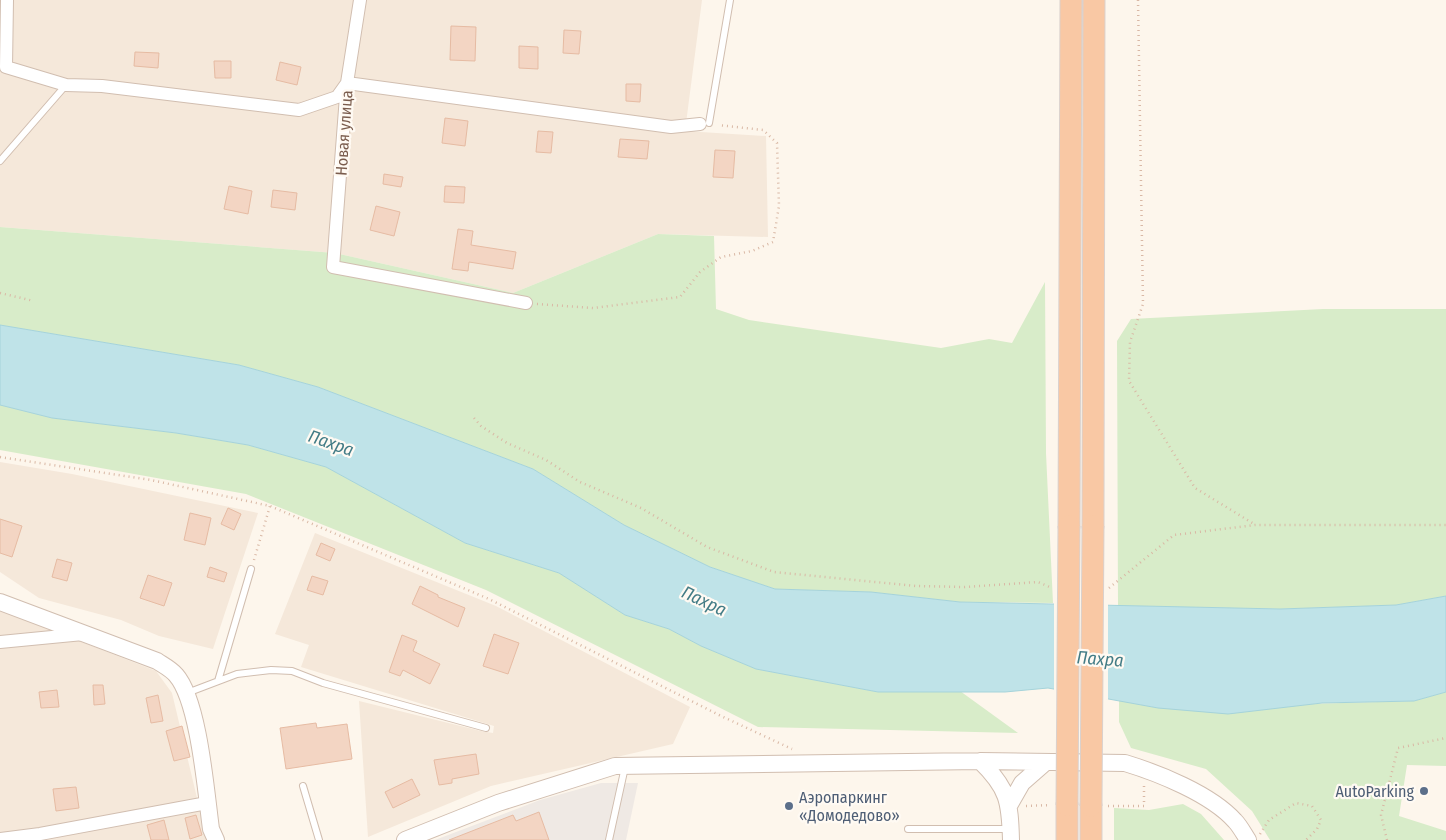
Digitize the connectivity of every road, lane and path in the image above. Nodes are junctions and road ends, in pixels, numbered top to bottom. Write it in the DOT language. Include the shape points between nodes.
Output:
graph roads {
  1 [pos="7,0"];
  2 [pos="360,0"];
  3 [pos="730,0"];
  4 [pos="1070,0"];
  5 [pos="1094,0"];
  6 [pos="1138,0"];
  7 [pos="347,83"];
  8 [pos="66,85"];
  9 [pos="704,124"];
  10 [pos="0,161"];
  11 [pos="0,293"];
  12 [pos="34,301"];
  13 [pos="526,303"];
  14 [pos="474,418"];
  15 [pos="0,457"];
  16 [pos="270,506"];
  17 [pos="1255,525"];
  18 [pos="1446,525"];
  19 [pos="252,569"];
  20 [pos="1103,590"];
  21 [pos="1060,591"];
  22 [pos="0,602"];
  23 [pos="83,634"];
  24 [pos="0,642"];
  25 [pos="218,681"];
  26 [pos="187,693"];
  27 [pos="486,728"];
  28 [pos="1446,738"];
  29 [pos="797,751"];
  30 [pos="980,761"];
  31 [pos="1046,762"];
  32 [pos="626,766"];
  33 [pos="1144,769"];
  34 [pos="303,786"];
  35 [pos="208,802"];
  36 [pos="1010,805"];
  37 [pos="1067,805"];
  38 [pos="1091,806"];
  39 [pos="908,829"];
  40 [pos="1011,835"];
  41 [pos="0,839"];
  42 [pos="216,840"];
  43 [pos="319,840"];
  44 [pos="406,840"];
  45 [pos="609,840"];
  46 [pos="1067,840"];
  47 [pos="1091,840"];
  48 [pos="1248,840"];
  49 [pos="1257,840"];
  50 [pos="1306,840"];
  51 [pos="1387,840"];
  1 -- 8 [label="street" via="6,67"];
  2 -- 7 [label="street, Новая улица"];
  3 -- 9 [label="lane"];
  4 -- 37 [label="highway, bridge"];
  5 -- 38 [label="highway, bridge"];
  6 -- 17 [label="path" via="1142,304 1130,342 1129,381 1195,488"];
  7 -- 8 [label="street" via="337,97 299,110 102,86"];
  7 -- 9 [label="street" via="671,127"];
  7 -- 13 [label="street, Новая улица" via="333,267"];
  8 -- 10 [label="lane"];
  9 -- 13 [label="path" via="763,130 777,143 779,206 773,242 752,251 721,257 700,272 680,297 593,308"];
  11 -- 12 [label="path"];
  14 -- 21 [label="path" via="507,443 546,460 580,482 641,508 707,547 774,572 916,586 965,587 1038,582"];
  15 -- 16 [label="path" via="151,480"];
  16 -- 19 [label="path"];
  16 -- 29 [label="path" via="489,598"];
  17 -- 18 [label="path"];
  17 -- 20 [label="path" via="1174,536"];
  19 -- 25 [label="lane"];
  22 -- 23 [label="street"];
  23 -- 24 [label="street"];
  23 -- 26 [label="street" via="157,661 176,675"];
  25 -- 26 [label="lane"];
  25 -- 27 [label="lane" via="237,674 292,671 323,683"];
  26 -- 35 [label="street"];
  28 -- 51 [label="path" via="1398,748 1382,815"];
  30 -- 31 [label="street"];
  30 -- 32 [label="street"];
  30 -- 36 [label="street" via="998,778"];
  31 -- 33 [label="street" via="1124,763"];
  31 -- 36 [label="street" via="1022,783"];
  32 -- 44 [label="street" via="615,766 498,803"];
  32 -- 45 [label="lane"];
  33 -- 38 [label="path" via="1144,806"];
  33 -- 48 [label="street" via="1178,782 1212,803 1235,820"];
  34 -- 43 [label="lane"];
  35 -- 41 [label="street"];
  35 -- 42 [label="street" via="211,829"];
  36 -- 37 [label="path"];
  36 -- 40 [label="street"];
  37 -- 46 [label="highway"];
  38 -- 47 [label="highway"];
  39 -- 40 [label="lane"];
  49 -- 50 [label="path" via="1269,820 1296,803 1312,806 1321,820"];
}
